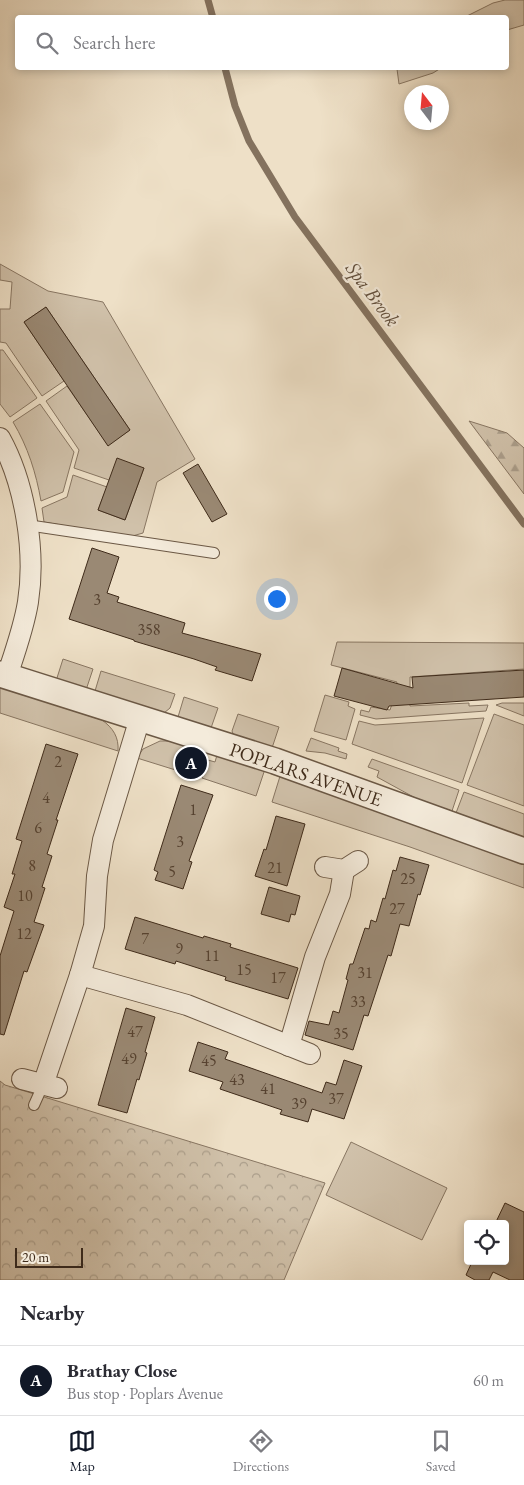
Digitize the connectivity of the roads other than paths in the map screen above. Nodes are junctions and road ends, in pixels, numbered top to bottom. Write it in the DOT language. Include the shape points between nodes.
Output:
graph roads {
  1 [pos="0,438"];
  2 [pos="27,525"];
  3 [pos="214,553"];
  4 [pos="4,675"];
  5 [pos="140,718"];
  6 [pos="524,851"];
  7 [pos="342,866"];
  8 [pos="80,975"];
  9 [pos="289,1046"];
  10 [pos="310,1054"];
  11 [pos="22,1079"];
  12 [pos="50,1086"];
  13 [pos="34,1105"];
  1 -- 2 [label="street" via="17,478"];
  2 -- 3 [label="lane"];
  2 -- 4 [label="street" via="28,602"];
  4 -- 5 [label="street, POPLARS AVENUE"];
  5 -- 6 [label="street, POPLARS AVENUE" via="275,761"];
  5 -- 8 [label="street" via="103,840 94,926"];
  7 -- 9 [label="street" via="340,894 315,957"];
  8 -- 9 [label="street" via="187,1005"];
  8 -- 12 [label="street"];
  9 -- 10 [label="street"];
  11 -- 12 [label="street"];
  12 -- 13 [label="lane"];
}
